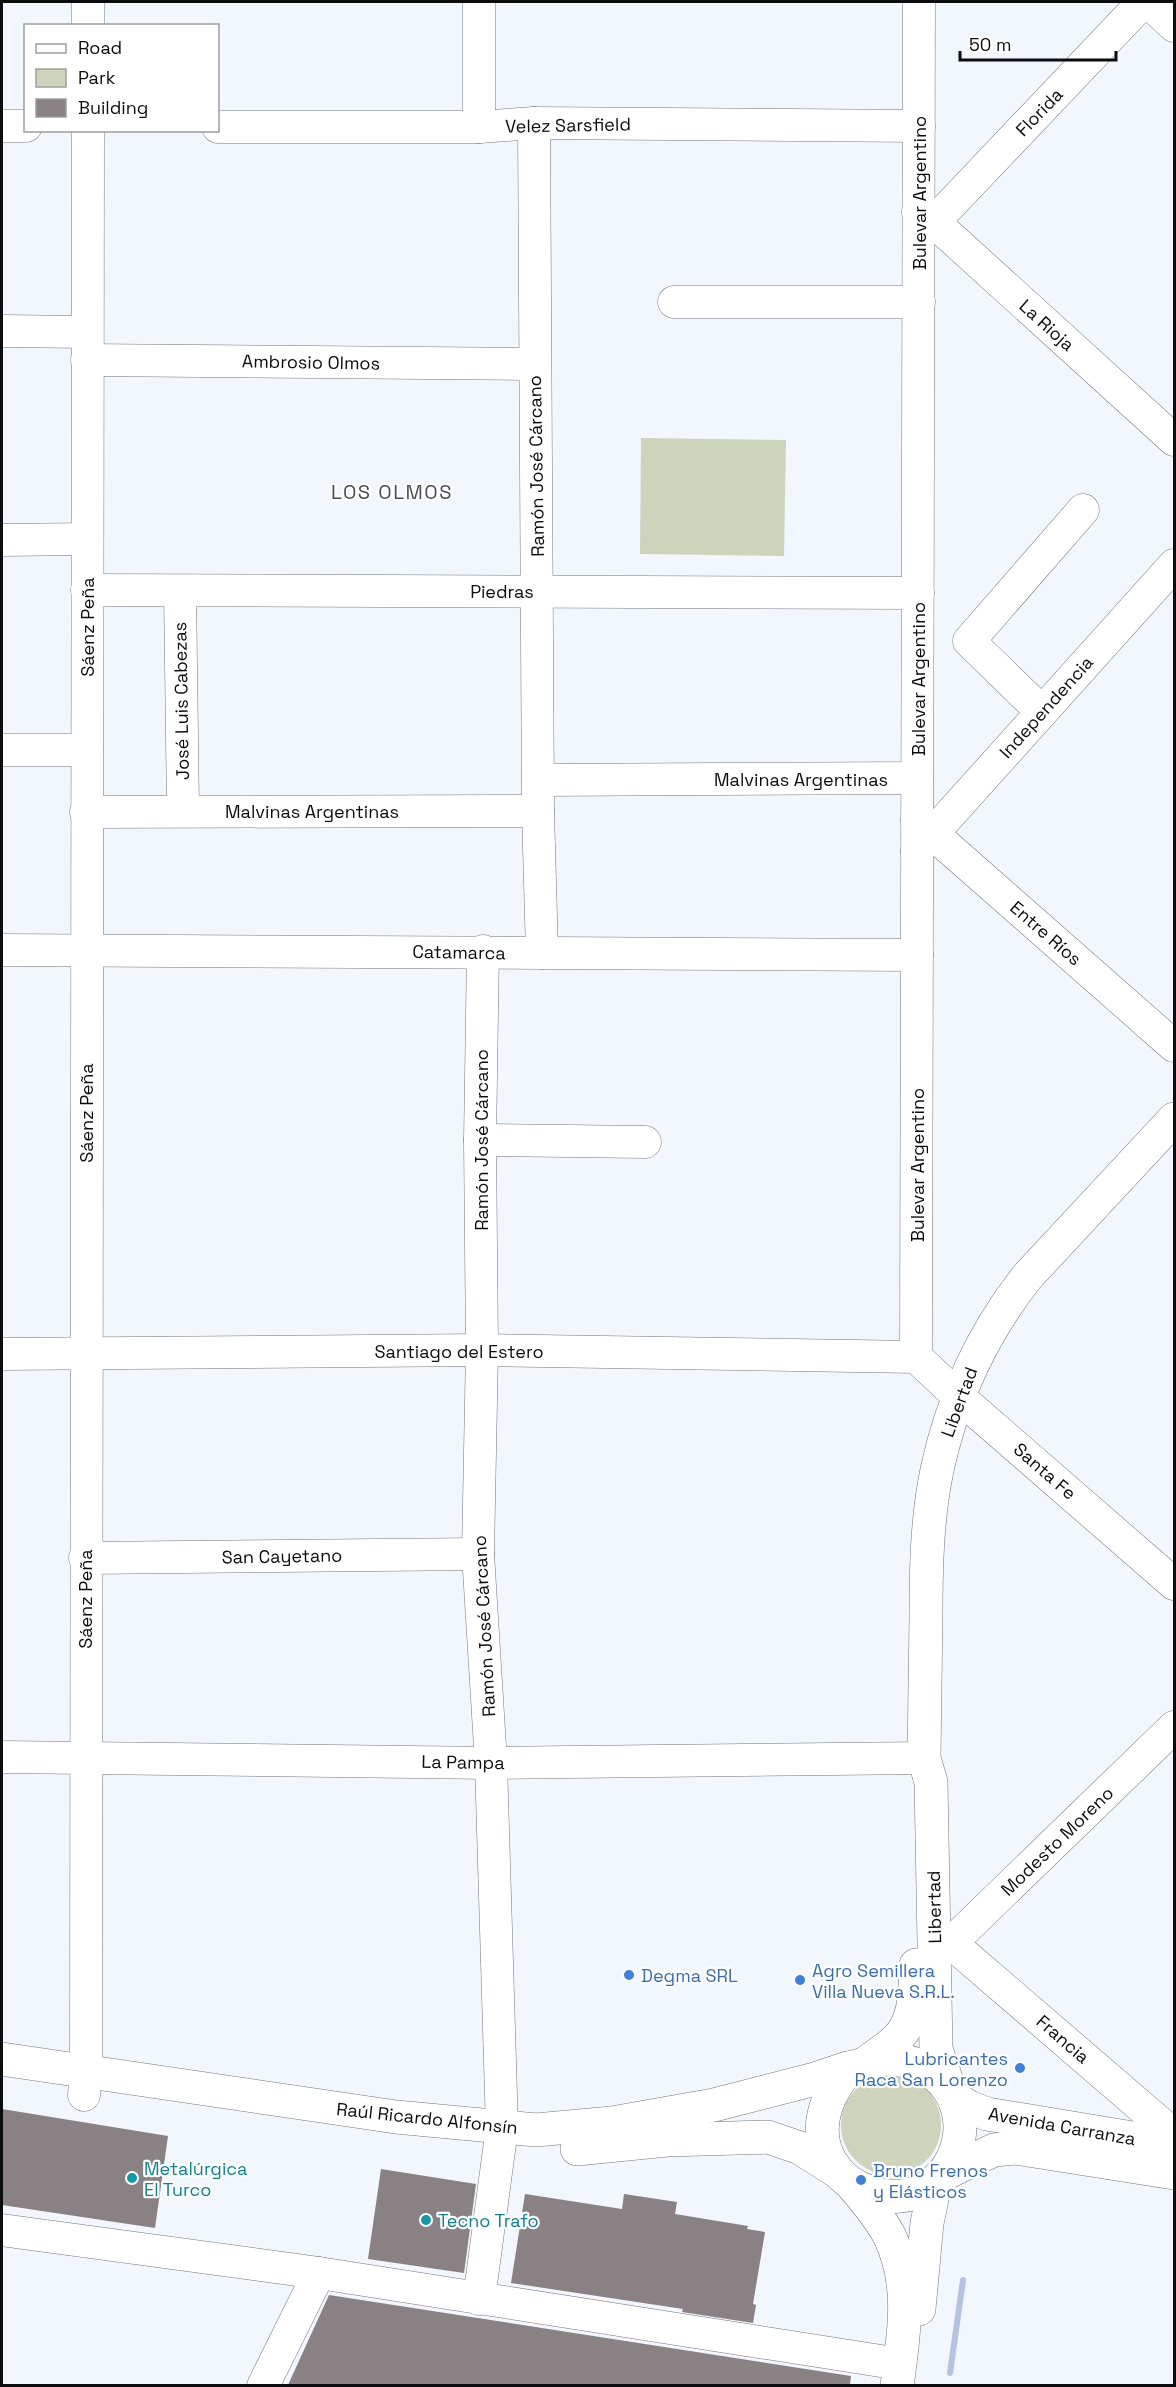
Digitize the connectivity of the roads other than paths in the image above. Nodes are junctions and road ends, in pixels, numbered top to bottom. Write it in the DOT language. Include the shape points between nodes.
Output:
graph roads {
  1 [pos="88,2"];
  2 [pos="479,2"];
  3 [pos="919,2"];
  4 [pos="1145,2"];
  5 [pos="88,24"];
  6 [pos="1174,26"];
  7 [pos="534,123"];
  8 [pos="2,126"];
  9 [pos="24,126"];
  10 [pos="919,126"];
  11 [pos="219,127"];
  12 [pos="479,127"];
  13 [pos="88,132"];
  14 [pos="926,217"];
  15 [pos="674,302"];
  16 [pos="918,302"];
  17 [pos="2,331"];
  18 [pos="87,346"];
  19 [pos="535,364"];
  20 [pos="1174,440"];
  21 [pos="1083,510"];
  22 [pos="87,539"];
  23 [pos="2,540"];
  24 [pos="1174,565"];
  25 [pos="87,590"];
  26 [pos="180,591"];
  27 [pos="537,591"];
  28 [pos="918,593"];
  29 [pos="1042,712"];
  30 [pos="2,750"];
  31 [pos="87,750"];
  32 [pos="918,778"];
  33 [pos="539,796"];
  34 [pos="183,810"];
  35 [pos="86,812"];
  36 [pos="923,834"];
  37 [pos="2,950"];
  38 [pos="86,950"];
  39 [pos="483,951"];
  40 [pos="542,952"];
  41 [pos="918,955"];
  42 [pos="1174,1046"];
  43 [pos="1174,1119"];
  44 [pos="480,1140"];
  45 [pos="645,1142"];
  46 [pos="482,1350"];
  47 [pos="2,1354"];
  48 [pos="85,1354"];
  49 [pos="916,1356"];
  50 [pos="959,1397"];
  51 [pos="478,1554"];
  52 [pos="85,1558"];
  53 [pos="1174,1584"];
  54 [pos="1174,1727"];
  55 [pos="2,1757"];
  56 [pos="84,1757"];
  57 [pos="924,1758"];
  58 [pos="492,1763"];
  59 [pos="943,1942"];
  60 [pos="2,2059"];
  61 [pos="855,2066"];
  62 [pos="2,2081"];
  63 [pos="85,2084"];
  64 [pos="951,2094"];
  65 [pos="1174,2135"];
  66 [pos="501,2139"];
  67 [pos="1174,2145"];
  68 [pos="1174,2173"];
  69 [pos="938,2178"];
  70 [pos="846,2179"];
  71 [pos="2,2230"];
  72 [pos="319,2273"];
  73 [pos="479,2299"];
  74 [pos="903,2378"];
  75 [pos="263,2385"];
  1 -- 5 [label="street"];
  2 -- 12 [label="street"];
  3 -- 10 [label="street, Bulevar Argentino"];
  4 -- 6 [label="street"];
  4 -- 14 [label="street, Florida"];
  7 -- 10 [label="street, Velez Sarsfield"];
  7 -- 12 [label="street, Velez Sarsfield"];
  7 -- 19 [label="street, Ramón José Cárcano"];
  8 -- 9 [label="street"];
  10 -- 14 [label="street, Bulevar Argentino"];
  11 -- 12 [label="street, Velez Sarsfield"];
  13 -- 18 [label="street, Sáenz Peña"];
  14 -- 16 [label="street, Bulevar Argentino"];
  14 -- 20 [label="street, La Rioja"];
  15 -- 16 [label="street"];
  16 -- 28 [label="street, Bulevar Argentino"];
  17 -- 18 [label="street, Ambrosio Olmos"];
  18 -- 19 [label="street, Ambrosio Olmos"];
  18 -- 22 [label="street, Sáenz Peña"];
  19 -- 27 [label="street, Ramón José Cárcano"];
  21 -- 29 [label="street" via="969,641"];
  22 -- 23 [label="street"];
  22 -- 25 [label="street, Sáenz Peña"];
  24 -- 29 [label="street, Independencia"];
  25 -- 26 [label="street, Piedras"];
  25 -- 31 [label="street, Sáenz Peña"];
  26 -- 27 [label="street, Piedras"];
  26 -- 34 [label="street, José Luis Cabezas"];
  27 -- 28 [label="street, Piedras"];
  27 -- 33 [label="street, Ramón José Cárcano"];
  28 -- 32 [label="street, Bulevar Argentino"];
  29 -- 36 [label="street, Independencia"];
  30 -- 31 [label="street"];
  31 -- 35 [label="street, Sáenz Peña"];
  32 -- 33 [label="street, Malvinas Argentinas"];
  32 -- 36 [label="street, Bulevar Argentino"];
  33 -- 34 [label="street, Malvinas Argentinas"];
  33 -- 40 [label="street, Ramón José Cárcano"];
  34 -- 35 [label="street, Malvinas Argentinas"];
  35 -- 38 [label="street, Sáenz Peña"];
  36 -- 41 [label="street, Bulevar Argentino"];
  36 -- 42 [label="street, Entre Ríos"];
  37 -- 38 [label="street, Catamarca"];
  38 -- 39 [label="street, Catamarca"];
  38 -- 48 [label="street, Sáenz Peña"];
  39 -- 40 [label="street, Catamarca"];
  39 -- 44 [label="street, Ramón José Cárcano"];
  40 -- 41 [label="street, Catamarca"];
  41 -- 49 [label="street, Bulevar Argentino"];
  43 -- 50 [label="main road, Libertad" via="1009,1300 973,1363"];
  44 -- 45 [label="street"];
  44 -- 46 [label="street, Ramón José Cárcano"];
  46 -- 48 [label="street, Santiago del Estero"];
  46 -- 49 [label="street, Santiago del Estero"];
  46 -- 51 [label="street, Ramón José Cárcano"];
  47 -- 48 [label="street, Santiago del Estero"];
  48 -- 52 [label="street, Sáenz Peña"];
  49 -- 50 [label="street, Santa Fe"];
  50 -- 53 [label="street, Santa Fe"];
  50 -- 57 [label="main road, Libertad" via="937,1470 928,1531"];
  51 -- 52 [label="street, San Cayetano"];
  51 -- 58 [label="street, Ramón José Cárcano"];
  52 -- 56 [label="street, Sáenz Peña"];
  54 -- 59 [label="street, Modesto Moreno"];
  55 -- 56 [label="street, La Pampa"];
  56 -- 58 [label="street, La Pampa"];
  56 -- 63 [label="street, Sáenz Peña"];
  57 -- 58 [label="street, La Pampa"];
  57 -- 59 [label="main road, Libertad" via="931,1782"];
  57 -- 61 [label="main road, Libertad" via="916,1784 915,1994 911,2016 899,2037"];
  58 -- 66 [label="street, Ramón José Cárcano"];
  59 -- 64 [label="main road, Libertad" via="936,2049"];
  59 -- 65 [label="street, Francia"];
  60 -- 63 [label="main road, Raúl Ricardo Alfonsín"];
  61 -- 64 [label="main road" via="886,2059 910,2061 933,2073"];
  61 -- 66 [label="main road, Raúl Ricardo Alfonsín" via="746,2097 666,2114 536,2130"];
  61 -- 70 [label="main road" via="830,2096 823,2122 825,2148"];
  62 -- 63 [label="main road, Raúl Ricardo Alfonsín"];
  63 -- 66 [label="main road, Raúl Ricardo Alfonsín" via="394,2139"];
  64 -- 67 [label="main road, Avenida Carranza" via="987,2114"];
  64 -- 69 [label="main road" via="959,2115 960,2134 952,2161"];
  66 -- 70 [label="main road, Raúl Ricardo Alfonsín" via="566,2151 666,2140 768,2137 800,2148"];
  66 -- 73 [label="street, Ramón José Cárcano"];
  68 -- 69 [label="main road, Avenida Carranza" via="1015,2148 994,2150"];
  69 -- 70 [label="main road" via="926,2188 902,2196 877,2196"];
  69 -- 74 [label="main road" via="927,2223"];
  70 -- 74 [label="main road" via="889,2235 905,2286"];
  71 -- 72 [label="street"];
  72 -- 73 [label="street"];
  72 -- 75 [label="street"];
  73 -- 74 [label="street"];
}
